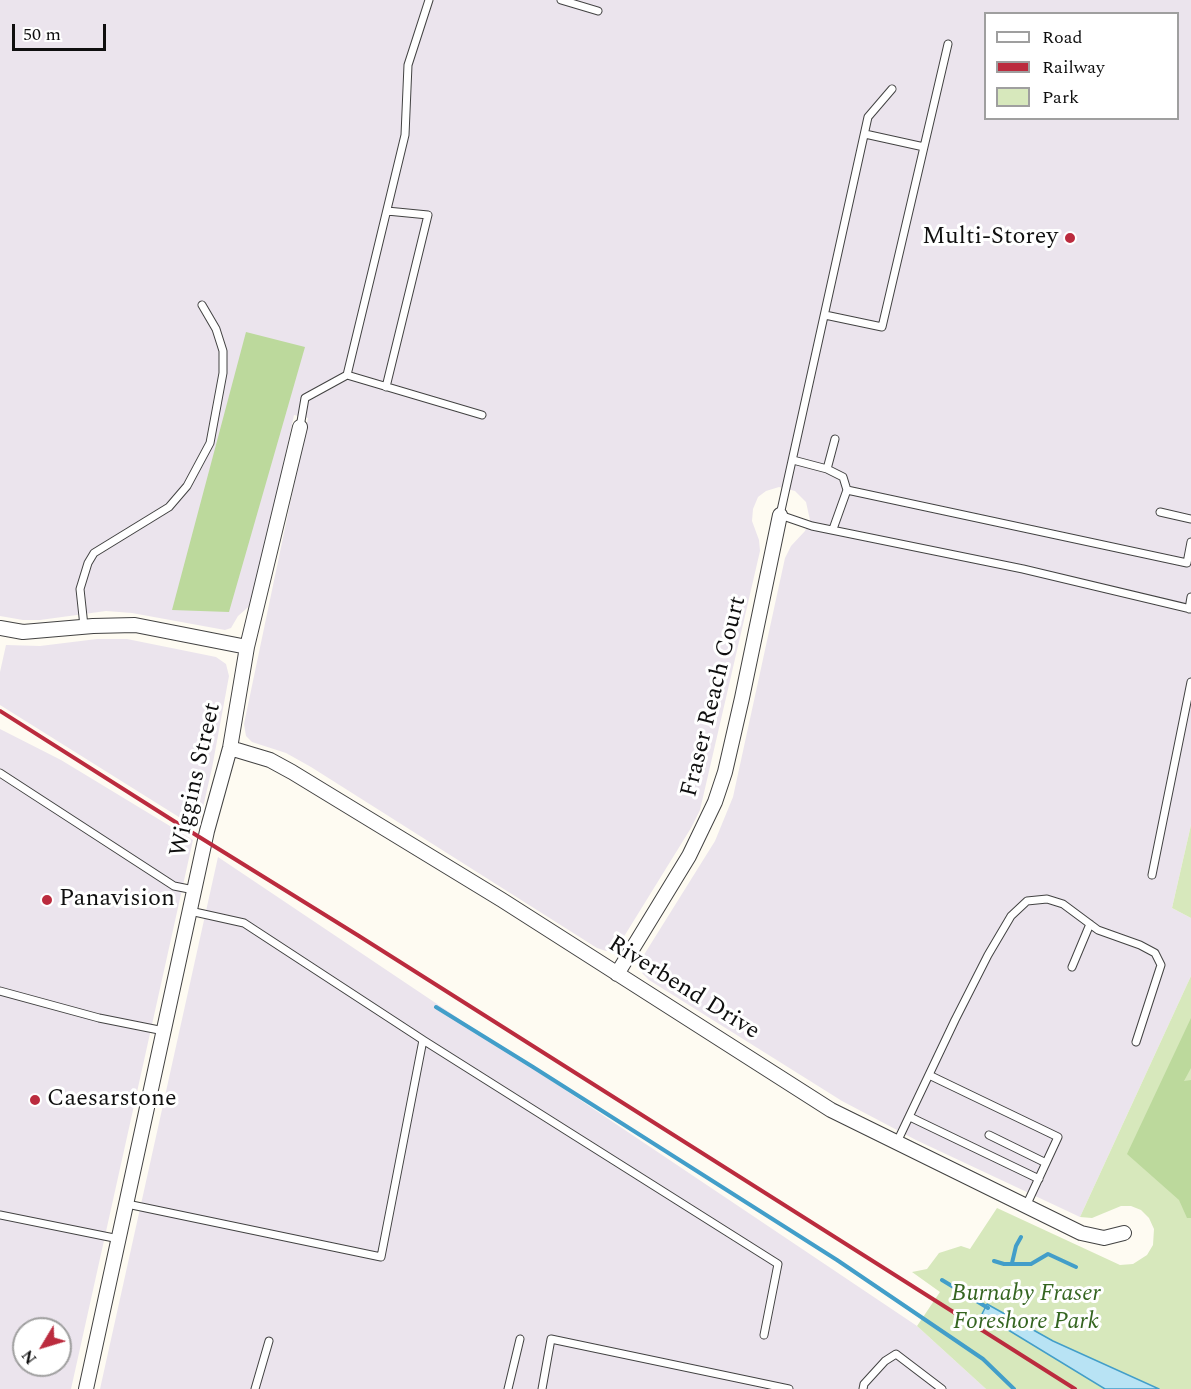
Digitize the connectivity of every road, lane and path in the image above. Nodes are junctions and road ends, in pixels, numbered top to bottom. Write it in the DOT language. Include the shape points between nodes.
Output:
graph roads {
  1 [pos="429,0"];
  2 [pos="561,0"];
  3 [pos="598,11"];
  4 [pos="948,44"];
  5 [pos="892,89"];
  6 [pos="865,134"];
  7 [pos="924,147"];
  8 [pos="387,211"];
  9 [pos="202,306"];
  10 [pos="825,315"];
  11 [pos="347,375"];
  12 [pos="386,387"];
  13 [pos="482,415"];
  14 [pos="300,427"];
  15 [pos="835,439"];
  16 [pos="793,460"];
  17 [pos="827,469"];
  18 [pos="847,490"];
  19 [pos="1160,512"];
  20 [pos="780,515"];
  21 [pos="1191,519"];
  22 [pos="833,529"];
  23 [pos="1191,542"];
  24 [pos="1189,564"];
  25 [pos="1191,597"];
  26 [pos="1190,609"];
  27 [pos="84,626"];
  28 [pos="0,628"];
  29 [pos="247,647"];
  30 [pos="1191,682"];
  31 [pos="230,748"];
  32 [pos="0,773"];
  33 [pos="1152,874"];
  34 [pos="195,890"];
  35 [pos="190,911"];
  36 [pos="1090,924"];
  37 [pos="1072,967"];
  38 [pos="617,974"];
  39 [pos="0,992"];
  40 [pos="164,1031"];
  41 [pos="423,1040"];
  42 [pos="1136,1042"];
  43 [pos="929,1075"];
  44 [pos="910,1117"];
  45 [pos="989,1135"];
  46 [pos="897,1142"];
  47 [pos="1046,1163"];
  48 [pos="1039,1179"];
  49 [pos="127,1204"];
  50 [pos="1026,1206"];
  51 [pos="0,1215"];
  52 [pos="1124,1233"];
  53 [pos="119,1239"];
  54 [pos="764,1335"];
  55 [pos="520,1339"];
  56 [pos="269,1341"];
  57 [pos="86,1389"];
  58 [pos="255,1389"];
  59 [pos="508,1389"];
  60 [pos="542,1389"];
  61 [pos="789,1389"];
  62 [pos="863,1389"];
  63 [pos="942,1389"];
  1 -- 8 [label="lane" via="408,65 405,135"];
  2 -- 3 [label="lane"];
  4 -- 7 [label="lane"];
  5 -- 6 [label="lane" via="868,117"];
  6 -- 7 [label="lane"];
  6 -- 10 [label="lane"];
  7 -- 10 [label="lane" via="882,327"];
  8 -- 11 [label="lane"];
  8 -- 12 [label="lane" via="428,215"];
  9 -- 27 [label="lane" via="223,351 224,373 210,443 187,486 169,507 94,553 80,589"];
  10 -- 16 [label="lane"];
  11 -- 12 [label="lane"];
  11 -- 14 [label="lane" via="305,398"];
  12 -- 13 [label="lane"];
  14 -- 29 [label="street, Wiggins Street"];
  15 -- 17 [label="lane"];
  16 -- 17 [label="lane"];
  16 -- 20 [label="lane"];
  17 -- 18 [label="lane" via="843,477"];
  18 -- 22 [label="lane"];
  18 -- 24 [label="lane"];
  19 -- 21 [label="lane"];
  20 -- 22 [label="lane"];
  20 -- 38 [label="street, Fraser Reach Court" via="742,698 715,802 689,856"];
  22 -- 26 [label="lane"];
  23 -- 24 [label="lane"];
  25 -- 26 [label="lane"];
  27 -- 28 [label="street" via="23,632"];
  27 -- 29 [label="street" via="135,625"];
  29 -- 31 [label="street, Wiggins Street"];
  30 -- 33 [label="lane"];
  31 -- 34 [label="street, Wiggins Street"];
  31 -- 38 [label="street, Riverbend Drive" via="270,760 292,772"];
  32 -- 34 [label="lane" via="174,886"];
  34 -- 35 [label="street, Wiggins Street"];
  35 -- 40 [label="street, Wiggins Street"];
  35 -- 41 [label="lane" via="244,922"];
  36 -- 37 [label="lane"];
  36 -- 42 [label="lane" via="1155,953 1161,965"];
  36 -- 43 [label="lane" via="1063,904 1047,899 1027,901 1011,916"];
  38 -- 46 [label="street, Riverbend Drive" via="831,1110"];
  39 -- 40 [label="lane"];
  40 -- 49 [label="street, Wiggins Street"];
  41 -- 49 [label="lane" via="381,1257"];
  41 -- 54 [label="lane" via="778,1264"];
  43 -- 44 [label="lane"];
  43 -- 47 [label="lane" via="1058,1137"];
  44 -- 46 [label="lane"];
  44 -- 48 [label="lane"];
  45 -- 47 [label="lane"];
  46 -- 50 [label="street, Riverbend Drive"];
  47 -- 48 [label="lane"];
  48 -- 50 [label="lane"];
  49 -- 53 [label="street, Wiggins Street"];
  50 -- 52 [label="street, Riverbend Drive" via="1081,1233 1104,1238"];
  51 -- 53 [label="lane"];
  53 -- 57 [label="street, Wiggins Street"];
  55 -- 59 [label="lane"];
  56 -- 58 [label="lane"];
  60 -- 61 [label="lane" via="551,1339"];
  62 -- 63 [label="lane" via="885,1361 896,1354"];
}
